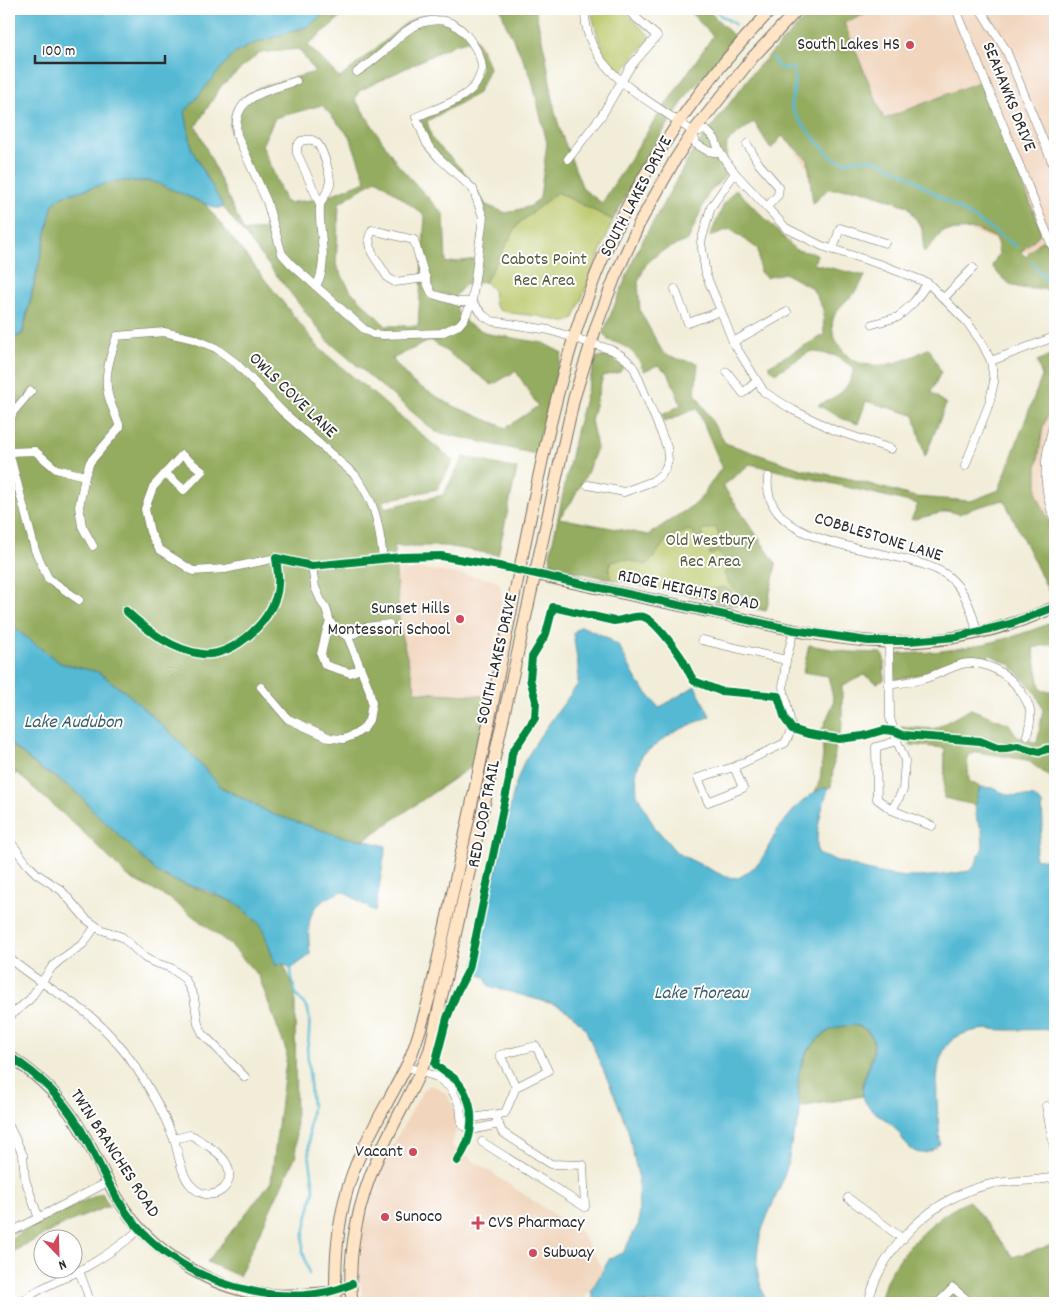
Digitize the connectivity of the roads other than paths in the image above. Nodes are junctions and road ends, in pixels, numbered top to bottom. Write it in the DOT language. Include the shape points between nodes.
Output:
graph roads {
  1 [pos="585,9"];
  2 [pos="626,9"];
  3 [pos="772,9"];
  4 [pos="798,9"];
  5 [pos="956,9"];
  6 [pos="980,9"];
  7 [pos="357,72"];
  8 [pos="296,81"];
  9 [pos="622,81"];
  10 [pos="679,122"];
  11 [pos="693,132"];
  12 [pos="747,144"];
  13 [pos="720,154"];
  14 [pos="568,159"];
  15 [pos="1055,169"];
  16 [pos="735,173"];
  17 [pos="320,204"];
  18 [pos="767,207"];
  19 [pos="886,243"];
  20 [pos="833,250"];
  21 [pos="1055,252"];
  22 [pos="974,268"];
  23 [pos="426,278"];
  24 [pos="928,283"];
  25 [pos="316,286"];
  26 [pos="674,289"];
  27 [pos="942,299"];
  28 [pos="472,302"];
  29 [pos="720,311"];
  30 [pos="787,312"];
  31 [pos="873,324"];
  32 [pos="574,338"];
  33 [pos="1049,340"];
  34 [pos="733,342"];
  35 [pos="590,343"];
  36 [pos="991,361"];
  37 [pos="727,372"];
  38 [pos="757,381"];
  39 [pos="31,391"];
  40 [pos="1055,421"];
  41 [pos="9,423"];
  42 [pos="891,450"];
  43 [pos="9,452"];
  44 [pos="964,466"];
  45 [pos="165,473"];
  46 [pos="86,476"];
  47 [pos="768,477"];
  48 [pos="588,486"];
  49 [pos="1055,521"];
  50 [pos="93,546"];
  51 [pos="276,558"];
  52 [pos="383,558"];
  53 [pos="312,566"];
  54 [pos="519,570"];
  55 [pos="536,574"];
  56 [pos="79,600"];
  57 [pos="1055,607"];
  58 [pos="126,611"];
  59 [pos="330,622"];
  60 [pos="389,624"];
  61 [pos="794,630"];
  62 [pos="977,633"];
  63 [pos="348,637"];
  64 [pos="702,640"];
  65 [pos="889,642"];
  66 [pos="786,660"];
  67 [pos="360,669"];
  68 [pos="888,685"];
  69 [pos="261,687"];
  70 [pos="1027,735"];
  71 [pos="897,741"];
  72 [pos="734,767"];
  73 [pos="892,810"];
  74 [pos="932,826"];
  75 [pos="9,840"];
  76 [pos="95,927"];
  77 [pos="9,958"];
  78 [pos="42,982"];
  79 [pos="9,1017"];
  80 [pos="9,1056"];
  81 [pos="406,1066"];
  82 [pos="422,1072"];
  83 [pos="245,1077"];
  84 [pos="516,1086"];
  85 [pos="1046,1106"];
  86 [pos="495,1115"];
  87 [pos="499,1124"];
  88 [pos="462,1125"];
  89 [pos="9,1126"];
  90 [pos="174,1139"];
  91 [pos="482,1142"];
  92 [pos="1055,1152"];
  93 [pos="1055,1178"];
  94 [pos="108,1182"];
  95 [pos="848,1198"];
  96 [pos="38,1216"];
  97 [pos="140,1229"];
  98 [pos="9,1233"];
  99 [pos="903,1240"];
  100 [pos="82,1269"];
  101 [pos="82,1279"];
  102 [pos="60,1280"];
  103 [pos="352,1284"];
  104 [pos="336,1297"];
  105 [pos="272,1299"];
  106 [pos="352,1301"];
  107 [pos="21,1303"];
  108 [pos="90,1303"];
  109 [pos="868,1303"];
  110 [pos="938,1303"];
  111 [pos="971,1303"];
  1 -- 9 [label="street" via="585,21 595,51 609,71"];
  2 -- 9 [label="street" via="657,36"];
  3 -- 10 [label="main road, SOUTH LAKES DRIVE" via="721,65"];
  4 -- 11 [label="main road, SOUTH LAKES DRIVE" via="753,57"];
  5 -- 21 [label="street, SEAHAWKS DRIVE"];
  6 -- 15 [label="street, SEAHAWKS DRIVE" via="1006,50"];
  7 -- 28 [label="street" via="402,33 420,23 450,22 462,30 474,46 482,70 476,83 466,94 416,117 427,144 473,189 483,216"];
  8 -- 25 [label="street" via="243,103 235,126 267,202 282,254"];
  9 -- 10 [label="street"];
  9 -- 14 [label="street" via="602,115"];
  10 -- 11 [label="street"];
  10 -- 32 [label="main road, SOUTH LAKES DRIVE" via="641,182 611,240"];
  11 -- 13 [label="street" via="696,144"];
  11 -- 13 [label="street" via="706,130 715,139"];
  11 -- 35 [label="main road, SOUTH LAKES DRIVE" via="629,246"];
  12 -- 18 [label="street" via="778,187 778,195"];
  13 -- 16 [label="street"];
  16 -- 18 [label="street"];
  16 -- 29 [label="street" via="711,207 701,242 706,275"];
  17 -- 17 [label="street" via="297,152 301,141 315,141 324,157 330,184"];
  17 -- 25 [label="street" via="322,266"];
  18 -- 20 [label="street" via="786,228"];
  19 -- 20 [label="street" via="840,228"];
  20 -- 24 [label="street"];
  22 -- 27 [label="street"];
  23 -- 23 [label="street" via="414,240 372,230 369,238 372,253 388,278 395,282"];
  23 -- 28 [label="street" via="432,294 458,302"];
  24 -- 27 [label="street"];
  24 -- 31 [label="street" via="898,317"];
  25 -- 28 [label="street" via="373,334 441,333 459,325"];
  26 -- 29 [label="street" via="688,323"];
  27 -- 36 [label="street" via="967,322"];
  28 -- 32 [label="street" via="492,321 532,326"];
  29 -- 34 [label="street"];
  30 -- 34 [label="street"];
  32 -- 35 [label="street"];
  32 -- 54 [label="main road, SOUTH LAKES DRIVE" via="544,449"];
  33 -- 36 [label="street"];
  34 -- 38 [label="street"];
  35 -- 48 [label="street" via="612,350 630,362 667,446 668,460 656,479 624,492"];
  35 -- 55 [label="main road, SOUTH LAKES DRIVE" via="574,398"];
  36 -- 44 [label="street" via="992,394"];
  37 -- 38 [label="street" via="743,393"];
  38 -- 42 [label="street" via="764,392 792,410 834,430"];
  39 -- 41 [label="street"];
  40 -- 49 [label="street" via="1045,470 1048,500"];
  43 -- 46 [label="street" via="35,451 56,469"];
  43 -- 56 [label="street" via="35,550 48,578"];
  45 -- 45 [label="street" via="184,490 202,471 182,455"];
  45 -- 51 [label="street" via="152,487 145,509 150,532 159,550 193,571 225,569"];
  46 -- 50 [label="street" via="79,507 82,526"];
  46 -- 52 [label="street, OWLS COVE LANE" via="90,462 120,427 106,388 117,336 164,332 194,339 216,348 236,363 282,411 344,464 360,482 376,512"];
  47 -- 62 [label="street, COBBLESTONE LANE" via="768,495 776,510 809,535 927,565 949,577 965,597"];
  51 -- 53 [label="street, RIDGE HEIGHTS ROAD"];
  51 -- 58 [label="street" via="278,586 272,605 244,640 224,651 203,654 178,648 149,632"];
  52 -- 53 [label="street, RIDGE HEIGHTS ROAD"];
  52 -- 54 [label="street, RIDGE HEIGHTS ROAD" via="441,556"];
  53 -- 59 [label="street" via="315,586"];
  54 -- 55 [label="main road, RIDGE HEIGHTS ROAD"];
  54 -- 81 [label="main road, SOUTH LAKES DRIVE" via="430,995"];
  55 -- 61 [label="main road, RIDGE HEIGHTS ROAD"];
  55 -- 82 [label="main road, SOUTH LAKES DRIVE" via="436,1026"];
  57 -- 62 [label="main road, RIDGE HEIGHTS ROAD"];
  59 -- 63 [label="street"];
  59 -- 67 [label="street" via="321,654 325,665 350,673"];
  60 -- 63 [label="street" via="367,627"];
  61 -- 65 [label="main road, RIDGE HEIGHTS ROAD"];
  61 -- 66 [label="street"];
  62 -- 65 [label="main road, RIDGE HEIGHTS ROAD"];
  63 -- 67 [label="street"];
  64 -- 66 [label="street"];
  65 -- 68 [label="street"];
  66 -- 72 [label="street" via="783,687 792,729 785,743"];
  67 -- 69 [label="street" via="369,690 371,712 363,729 344,739 330,738 288,719"];
  68 -- 70 [label="street" via="924,679 964,664 994,668 1013,682 1030,705 1032,718"];
  68 -- 71 [label="street" via="890,718"];
  71 -- 73 [label="street" via="905,760 903,790"];
  71 -- 73 [label="street" via="876,747 876,800"];
  72 -- 72 [label="street" via="743,788 708,802 698,778"];
  73 -- 74 [label="street"];
  75 -- 76 [label="street" via="28,865 61,890"];
  76 -- 78 [label="street" via="83,944 60,960"];
  76 -- 83 [label="street" via="122,937 145,958 171,968 185,978 194,997 203,1034"];
  77 -- 78 [label="street"];
  78 -- 79 [label="street" via="30,999"];
  78 -- 90 [label="street" via="90,1016 122,1048 148,1086"];
  80 -- 94 [label="main road, TWIN BRANCHES ROAD" via="39,1078 70,1112"];
  81 -- 82 [label="street"];
  81 -- 104 [label="main road, SOUTH LAKES DRIVE" via="369,1135 348,1188 338,1231 334,1274"];
  82 -- 88 [label="street" via="437,1077 451,1088 460,1106"];
  82 -- 103 [label="main road, SOUTH LAKES DRIVE" via="368,1179 356,1232"];
  84 -- 84 [label="street" via="548,1071 536,1046 500,1055"];
  84 -- 86 [label="street" via="505,1113"];
  85 -- 92 [label="street"];
  86 -- 87 [label="street"];
  86 -- 88 [label="street" via="472,1118"];
  87 -- 88 [label="street" via="471,1130"];
  87 -- 91 [label="street" via="502,1132 551,1164 583,1164 585,1207"];
  89 -- 96 [label="street" via="23,1155 25,1179"];
  90 -- 90 [label="street" via="184,1174 194,1189 214,1195 225,1188 229,1169 221,1156 195,1137"];
  93 -- 99 [label="street" via="993,1184 959,1194 929,1212"];
  94 -- 96 [label="street"];
  94 -- 97 [label="main road, TWIN BRANCHES ROAD"];
  95 -- 99 [label="street"];
  96 -- 98 [label="street"];
  97 -- 100 [label="street" via="114,1251"];
  97 -- 105 [label="main road, TWIN BRANCHES ROAD" via="169,1255 204,1276"];
  99 -- 109 [label="street" via="880,1270"];
  101 -- 108 [label="street"];
  102 -- 107 [label="street"];
  103 -- 104 [label="main road, TWIN BRANCHES ROAD"];
  103 -- 106 [label="main road, SOUTH LAKES DRIVE"];
  104 -- 105 [label="main road, TWIN BRANCHES ROAD"];
  104 -- 106 [label="main road, TWIN BRANCHES ROAD"];
  110 -- 111 [label="street" via="952,1288"];
}
